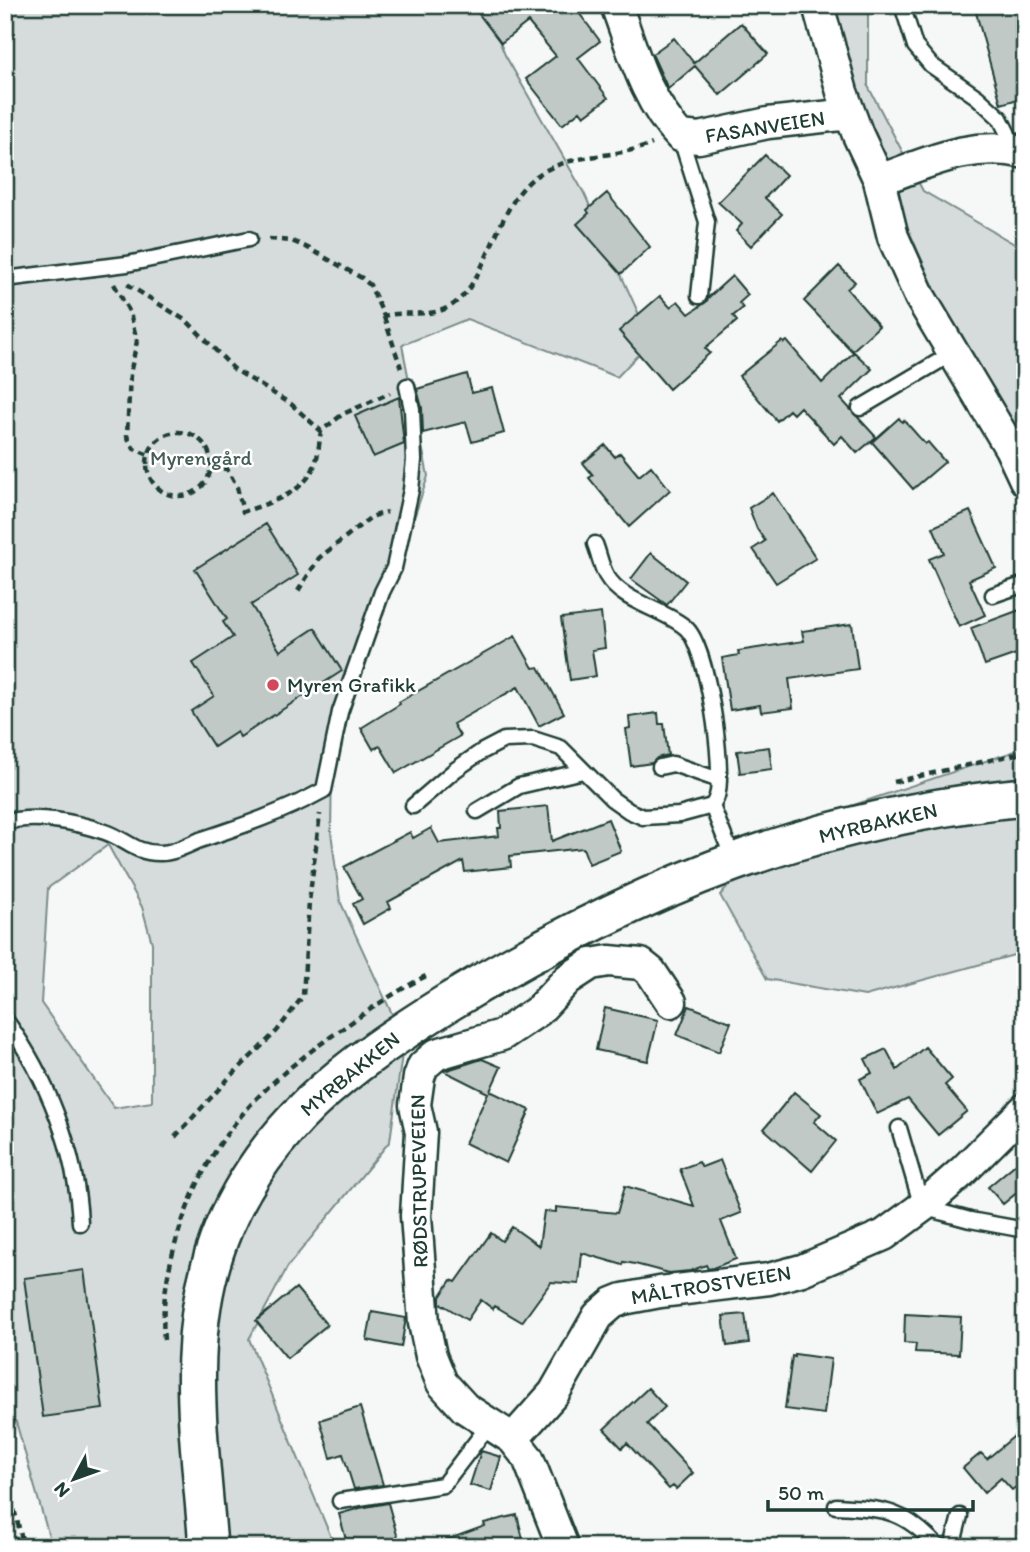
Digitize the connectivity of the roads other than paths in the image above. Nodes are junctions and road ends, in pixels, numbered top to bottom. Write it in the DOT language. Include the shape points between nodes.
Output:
graph roads {
  1 [pos="615,5"];
  2 [pos="818,5"];
  3 [pos="902,5"];
  4 [pos="850,114"];
  5 [pos="680,136"];
  6 [pos="1021,152"];
  7 [pos="879,180"];
  8 [pos="249,239"];
  9 [pos="5,279"];
  10 [pos="699,296"];
  11 [pos="953,353"];
  12 [pos="407,386"];
  13 [pos="860,408"];
  14 [pos="1025,480"];
  15 [pos="595,544"];
  16 [pos="1025,584"];
  17 [pos="993,595"];
  18 [pos="660,767"];
  19 [pos="583,771"];
  20 [pos="719,780"];
  21 [pos="1025,797"];
  22 [pos="413,806"];
  23 [pos="712,806"];
  24 [pos="477,811"];
  25 [pos="5,822"];
  26 [pos="735,863"];
  27 [pos="671,1002"];
  28 [pos="5,1019"];
  29 [pos="1025,1109"];
  30 [pos="899,1128"];
  31 [pos="922,1207"];
  32 [pos="80,1223"];
  33 [pos="1025,1230"];
  34 [pos="501,1432"];
  35 [pos="340,1501"];
  36 [pos="836,1506"];
  37 [pos="960,1516"];
  38 [pos="208,1547"];
  39 [pos="563,1547"];
  40 [pos="938,1547"];
  41 [pos="952,1547"];
  1 -- 5 [label="street, FASANVEIEN" via="639,70 666,122"];
  2 -- 4 [label="street"];
  3 -- 6 [label="lane" via="915,46 931,65 1000,118"];
  4 -- 5 [label="street, FASANVEIEN" via="768,123 699,138"];
  4 -- 7 [label="street"];
  5 -- 10 [label="lane, FASANVEIEN" via="707,222"];
  6 -- 7 [label="street" via="952,153"];
  7 -- 11 [label="street" via="893,237 920,298"];
  8 -- 9 [label="lane"];
  11 -- 13 [label="lane"];
  11 -- 14 [label="street"];
  12 -- 25 [label="lane" via="414,460 408,506 394,568 340,712 324,790 263,818 164,853 143,851 108,833 70,823"];
  15 -- 20 [label="lane" via="606,575 618,589 687,629 695,640 709,688"];
  16 -- 17 [label="lane"];
  18 -- 20 [label="lane" via="673,764"];
  19 -- 22 [label="lane" via="561,748 533,739 504,740 455,770"];
  19 -- 23 [label="lane" via="612,799 643,817 678,815"];
  19 -- 24 [label="lane" via="519,786"];
  20 -- 23 [label="lane"];
  21 -- 26 [label="street, MYRBAKKEN" via="872,822"];
  23 -- 26 [label="lane"];
  26 -- 38 [label="street, MYRBAKKEN" via="591,925 468,991 407,1028 341,1077 275,1142 232,1208 203,1293 195,1358"];
  27 -- 34 [label="street, RØDSTRUPEVEIEN" via="640,964 591,964 568,979 538,1011 502,1035 445,1050 423,1066 415,1105 421,1132 416,1216 431,1356 442,1383 465,1408"];
  28 -- 32 [label="lane" via="51,1102 75,1174"];
  29 -- 31 [label="street, MÅLTROSTVEIEN"];
  30 -- 31 [label="lane"];
  31 -- 33 [label="lane"];
  31 -- 34 [label="street, MÅLTROSTVEIEN" via="884,1235 802,1270 613,1303 598,1317 554,1393"];
  34 -- 35 [label="lane, MÅLTROSTVEIEN" via="443,1485"];
  34 -- 39 [label="street, RØDSTRUPEVEIEN" via="528,1458"];
  36 -- 40 [label="lane" via="876,1508 904,1517"];
  37 -- 41 [label="lane"];
}
